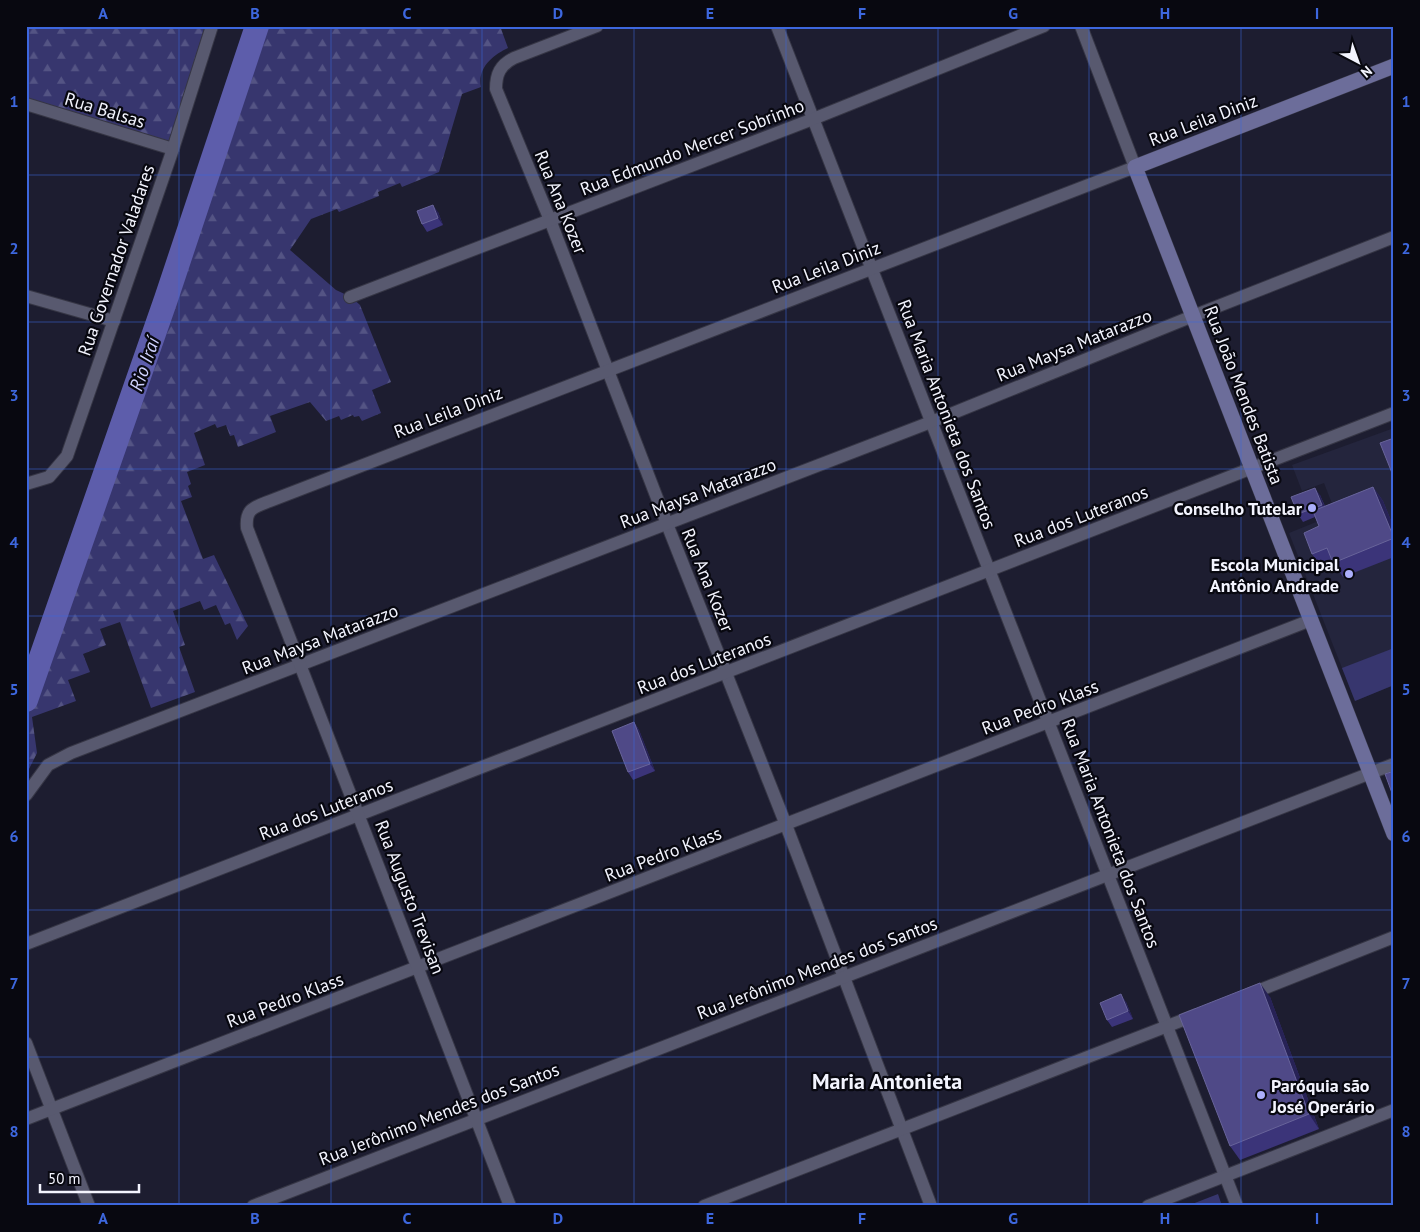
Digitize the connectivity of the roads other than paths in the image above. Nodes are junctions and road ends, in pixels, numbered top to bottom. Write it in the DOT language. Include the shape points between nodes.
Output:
graph roads {
  1 [pos="212,26"];
  2 [pos="598,26"];
  3 [pos="777,26"];
  4 [pos="1044,26"];
  5 [pos="1081,26"];
  6 [pos="1394,66"];
  7 [pos="26,104"];
  8 [pos="813,119"];
  9 [pos="173,149"];
  10 [pos="1135,167"];
  11 [pos="550,220"];
  12 [pos="1394,238"];
  13 [pos="872,270"];
  14 [pos="26,296"];
  15 [pos="350,297"];
  16 [pos="1193,316"];
  17 [pos="114,321"];
  18 [pos="608,369"];
  19 [pos="1394,413"];
  20 [pos="932,422"];
  21 [pos="1252,468"];
  22 [pos="26,484"];
  23 [pos="270,500"];
  24 [pos="667,524"];
  25 [pos="989,570"];
  26 [pos="1311,620"];
  27 [pos="301,665"];
  28 [pos="726,673"];
  29 [pos="1048,722"];
  30 [pos="1394,764"];
  31 [pos="1370,773"];
  32 [pos="26,795"];
  33 [pos="359,815"];
  34 [pos="786,825"];
  35 [pos="1394,834"];
  36 [pos="1109,875"];
  37 [pos="1394,937"];
  38 [pos="26,944"];
  39 [pos="418,968"];
  40 [pos="843,977"];
  41 [pos="1240,998"];
  42 [pos="1203,1012"];
  43 [pos="1167,1027"];
  44 [pos="26,1042"];
  45 [pos="52,1109"];
  46 [pos="1394,1110"];
  47 [pos="476,1118"];
  48 [pos="26,1119"];
  49 [pos="901,1129"];
  50 [pos="1225,1176"];
  51 [pos="89,1206"];
  52 [pos="253,1206"];
  53 [pos="510,1206"];
  54 [pos="704,1206"];
  55 [pos="931,1206"];
  56 [pos="1148,1206"];
  57 [pos="1237,1206"];
  1 -- 9 [label="street, Rua Governador Valadares"];
  2 -- 11 [label="street, Rua Ana Kozer" via="514,58 504,63 498,72 496,90"];
  3 -- 8 [label="street, Rua Maria Antonieta dos Santos"];
  4 -- 8 [label="street, Rua Edmundo Mercer Sobrinho"];
  5 -- 10 [label="street, Rua João Mendes Batista"];
  6 -- 10 [label="street, Rua Leila Diniz"];
  7 -- 9 [label="street, Rua Balsas"];
  8 -- 11 [label="street, Rua Edmundo Mercer Sobrinho"];
  8 -- 13 [label="street, Rua Maria Antonieta dos Santos"];
  9 -- 17 [label="street, Rua Governador Valadares"];
  10 -- 13 [label="street, Rua Leila Diniz"];
  10 -- 16 [label="street, Rua João Mendes Batista"];
  11 -- 15 [label="street, Rua Edmundo Mercer Sobrinho"];
  11 -- 18 [label="street, Rua Ana Kozer"];
  12 -- 16 [label="street, Rua Maysa Matarazzo"];
  13 -- 18 [label="street, Rua Leila Diniz"];
  13 -- 20 [label="street, Rua Maria Antonieta dos Santos"];
  14 -- 17 [label="street"];
  16 -- 20 [label="street, Rua Maysa Matarazzo"];
  16 -- 21 [label="street, Rua João Mendes Batista"];
  17 -- 22 [label="street, Rua Governador Valadares" via="67,456 49,477"];
  18 -- 23 [label="street, Rua Leila Diniz"];
  18 -- 24 [label="street, Rua Ana Kozer"];
  19 -- 21 [label="street, Rua dos Luteranos"];
  20 -- 24 [label="street, Rua Maysa Matarazzo"];
  20 -- 25 [label="street, Rua Maria Antonieta dos Santos"];
  21 -- 25 [label="street, Rua dos Luteranos"];
  21 -- 26 [label="street, Rua João Mendes Batista"];
  23 -- 27 [label="street, Rua Augusto Trevisan" via="250,510 247,528"];
  24 -- 27 [label="street, Rua Maysa Matarazzo"];
  24 -- 28 [label="street, Rua Ana Kozer"];
  25 -- 28 [label="street, Rua dos Luteranos"];
  25 -- 29 [label="street, Rua Maria Antonieta dos Santos"];
  26 -- 29 [label="street, Rua Pedro Klass"];
  26 -- 31 [label="street, Rua João Mendes Batista"];
  27 -- 32 [label="street, Rua Maysa Matarazzo" via="72,753 48,765"];
  27 -- 33 [label="street, Rua Augusto Trevisan"];
  28 -- 33 [label="street, Rua dos Luteranos"];
  28 -- 34 [label="street, Rua Ana Kozer"];
  29 -- 34 [label="street, Rua Pedro Klass"];
  29 -- 36 [label="street, Rua Maria Antonieta dos Santos"];
  30 -- 31 [label="street, Rua Jerônimo Mendes dos Santos"];
  31 -- 35 [label="street, Rua João Mendes Batista"];
  31 -- 36 [label="street, Rua Jerônimo Mendes dos Santos"];
  33 -- 38 [label="street, Rua dos Luteranos"];
  33 -- 39 [label="street, Rua Augusto Trevisan"];
  34 -- 39 [label="street, Rua Pedro Klass"];
  34 -- 40 [label="street, Rua Ana Kozer"];
  36 -- 40 [label="street, Rua Jerônimo Mendes dos Santos"];
  36 -- 43 [label="street, Rua Maria Antonieta dos Santos"];
  37 -- 41 [label="street"];
  39 -- 45 [label="street, Rua Pedro Klass"];
  39 -- 47 [label="street, Rua Augusto Trevisan"];
  40 -- 47 [label="street, Rua Jerônimo Mendes dos Santos"];
  40 -- 49 [label="street, Rua Ana Kozer"];
  42 -- 43 [label="street"];
  43 -- 49 [label="street"];
  43 -- 50 [label="street, Rua Maria Antonieta dos Santos"];
  44 -- 45 [label="street"];
  45 -- 48 [label="street, Rua Pedro Klass"];
  45 -- 51 [label="street"];
  46 -- 50 [label="street"];
  47 -- 52 [label="street, Rua Jerônimo Mendes dos Santos"];
  47 -- 53 [label="street, Rua Augusto Trevisan"];
  49 -- 54 [label="street"];
  49 -- 55 [label="street, Rua Ana Kozer"];
  50 -- 56 [label="street"];
  50 -- 57 [label="street, Rua Maria Antonieta dos Santos"];
}
